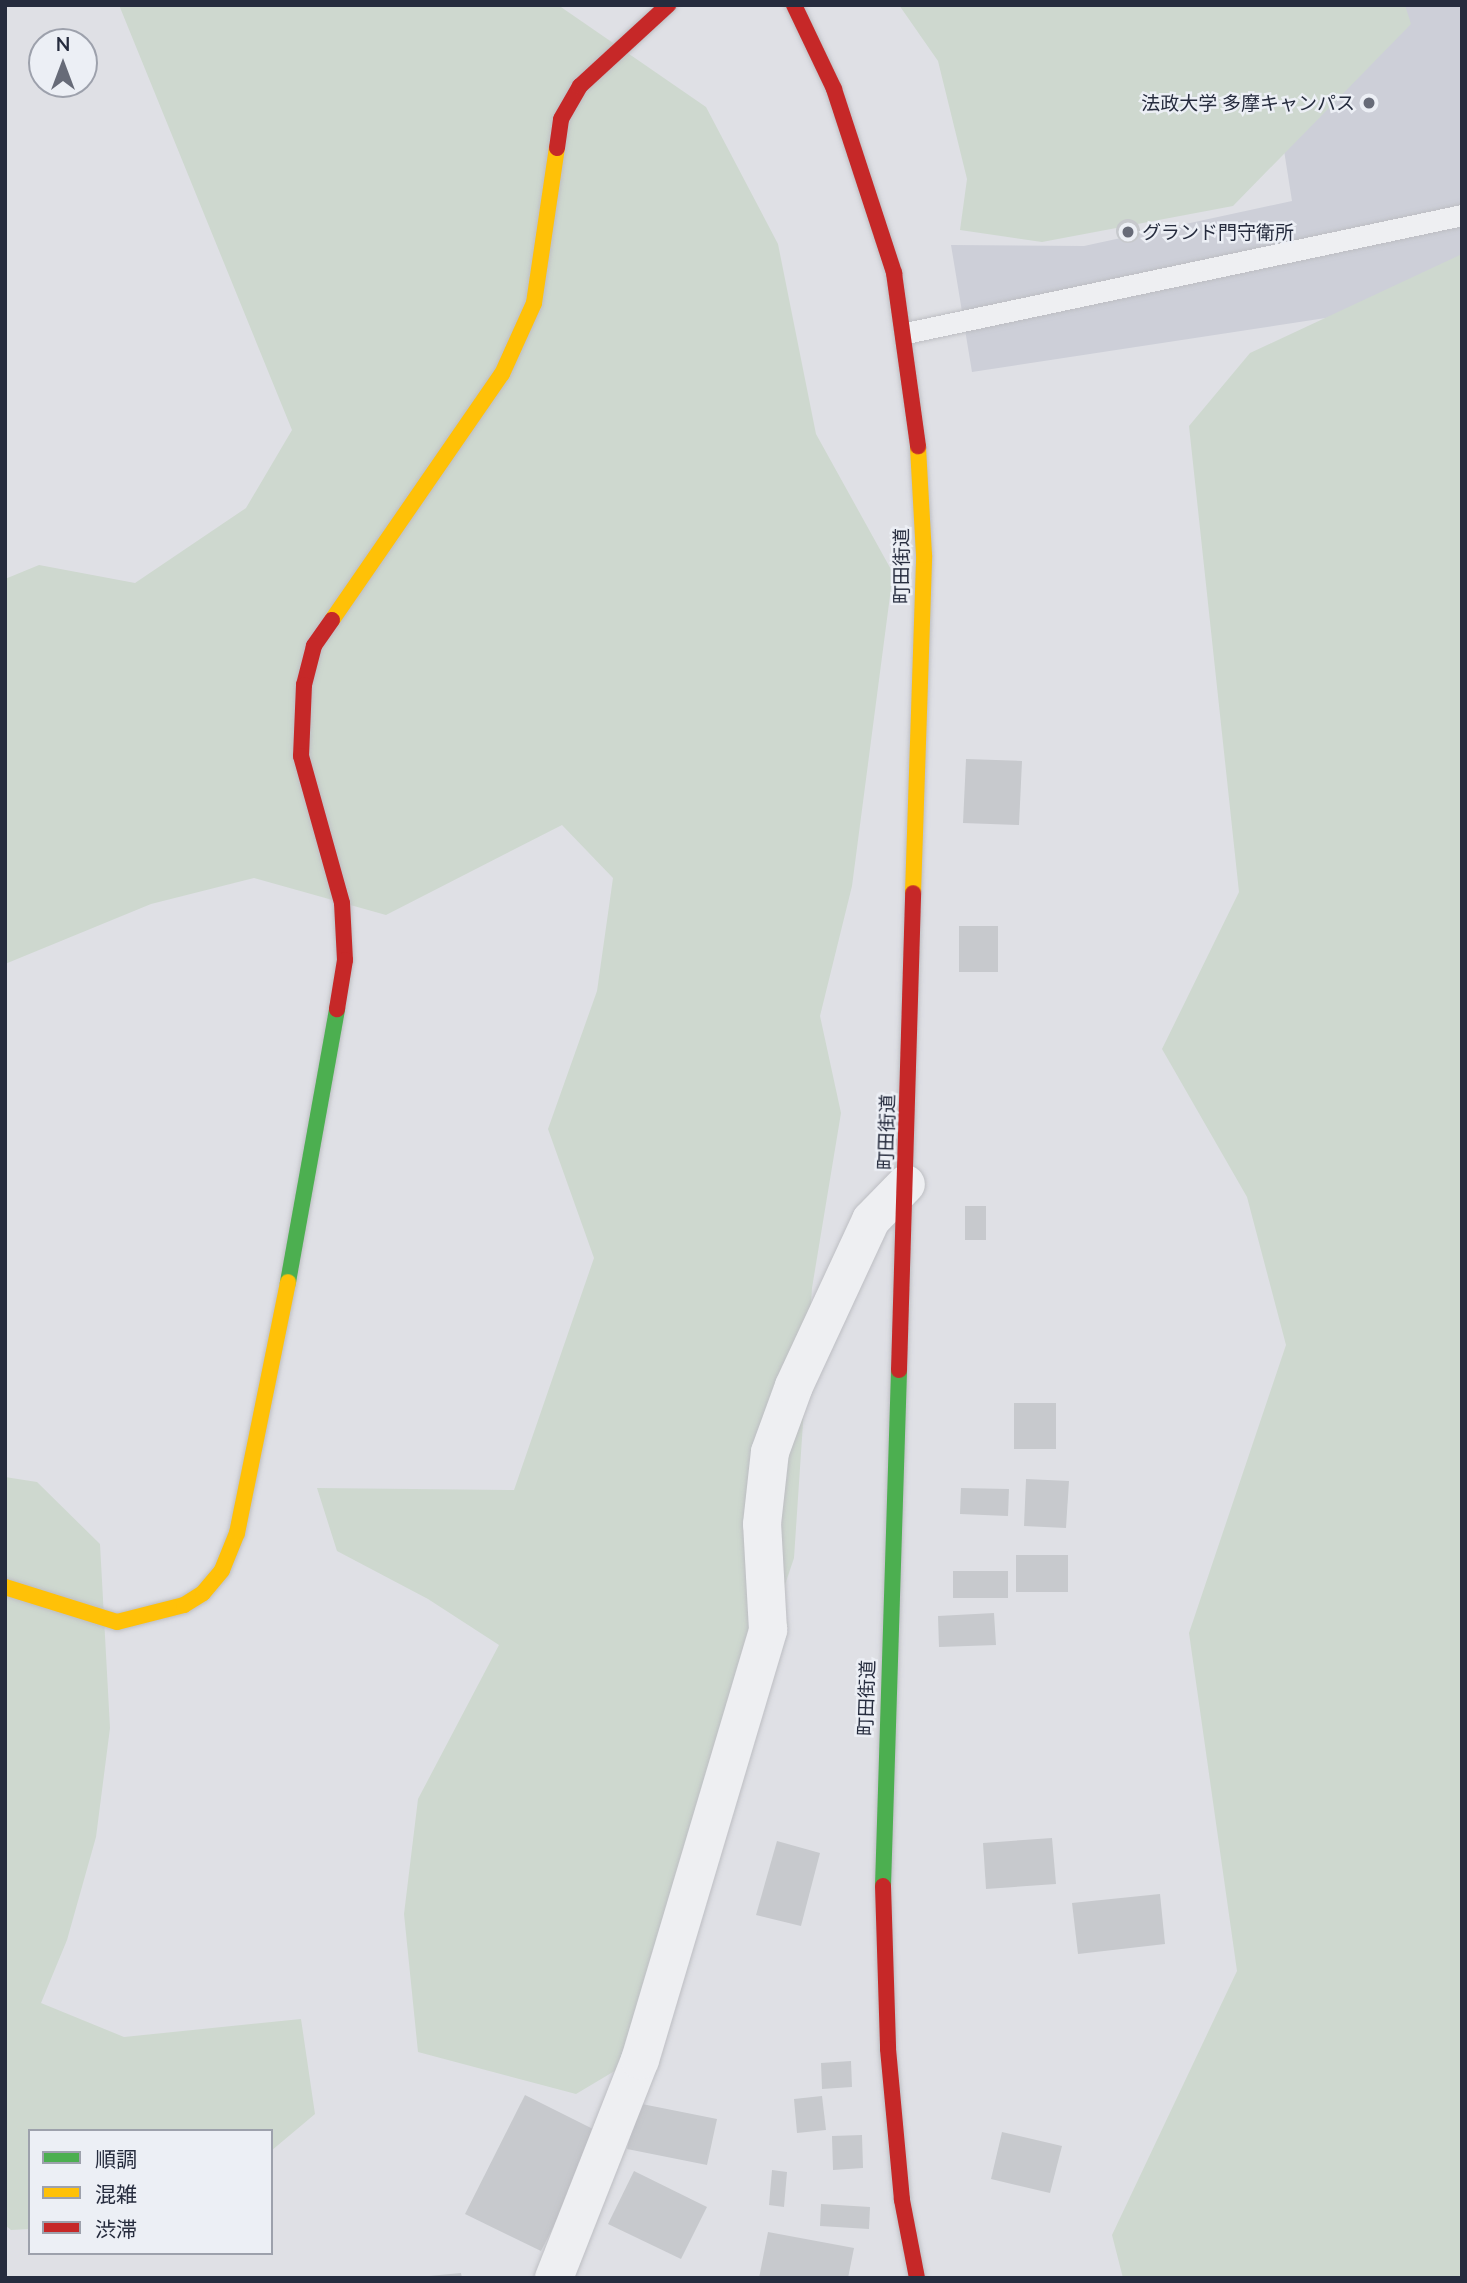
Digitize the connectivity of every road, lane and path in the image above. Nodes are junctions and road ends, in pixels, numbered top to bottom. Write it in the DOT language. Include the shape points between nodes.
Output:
graph roads {
  1 [pos="668,5"];
  2 [pos="794,5"];
  3 [pos="1462,215"];
  4 [pos="906,333"];
  5 [pos="906,1184"];
  6 [pos="5,1587"];
  7 [pos="554,2278"];
  8 [pos="917,2278"];
  1 -- 6 [label="main road" via="580,86 561,120 534,303 502,374 314,646 304,685 301,756 342,903 345,960 311,1168 249,1455 237,1533 222,1570 203,1593 184,1605 117,1622"];
  2 -- 4 [label="main road, 町田街道" via="834,89 865,177"];
  3 -- 4 [label="lane"];
  4 -- 5 [label="main road, 町田街道" via="917,421 924,555"];
  5 -- 7 [label="street" via="871,1220 794,1386 770,1452 762,1524 768,1630 640,2060"];
  5 -- 8 [label="main road, 町田街道" via="883,1870 888,2049 902,2200"];
}
